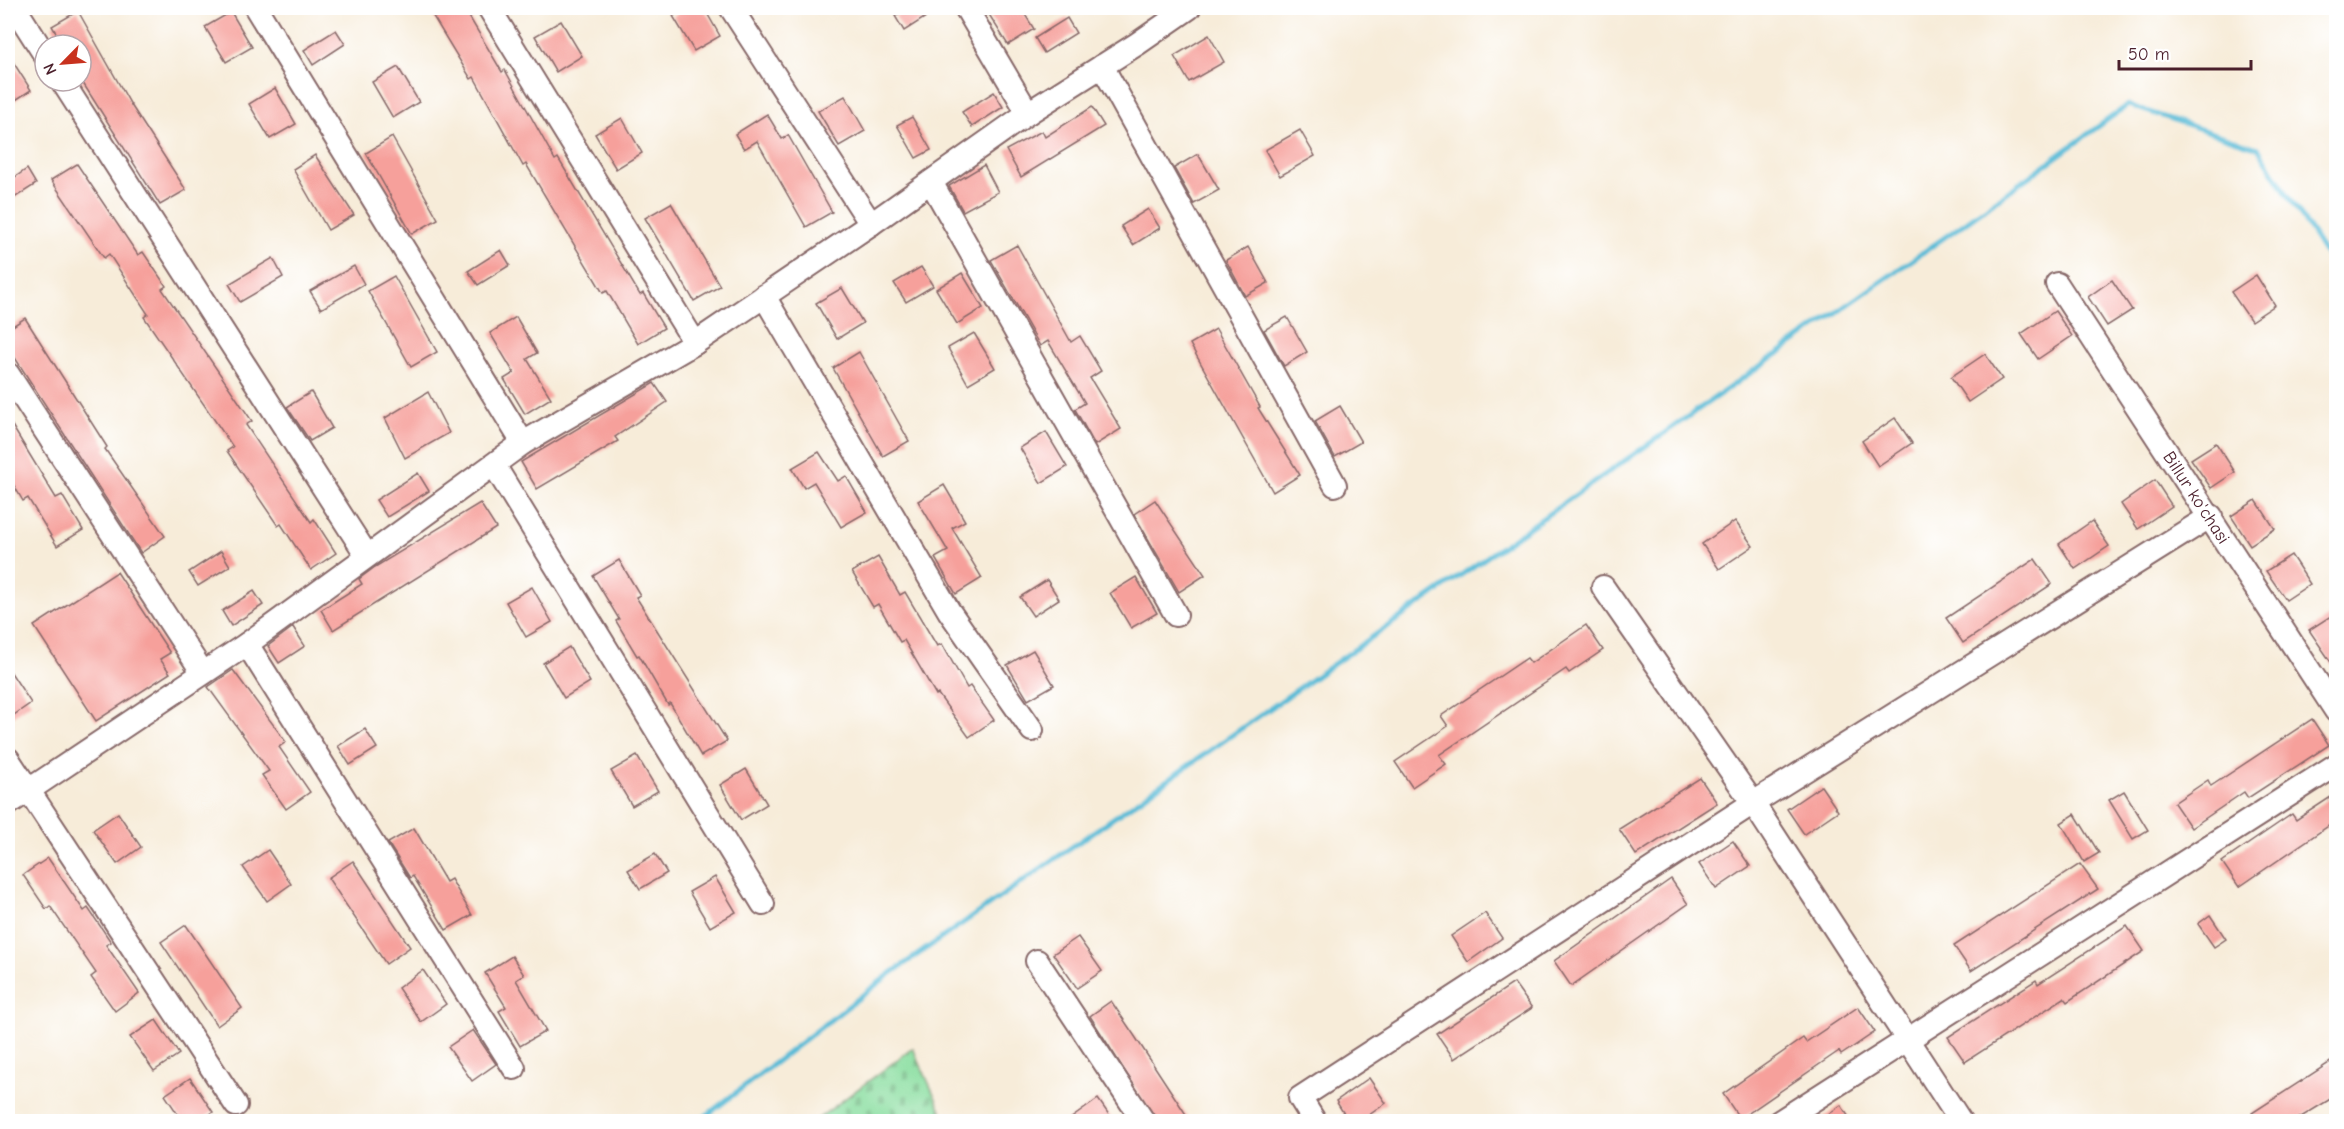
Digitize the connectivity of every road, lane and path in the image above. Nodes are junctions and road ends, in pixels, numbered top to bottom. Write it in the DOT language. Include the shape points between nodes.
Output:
graph roads {
  1 [pos="15,8"];
  2 [pos="256,8"];
  3 [pos="489,8"];
  4 [pos="731,8"];
  5 [pos="966,8"];
  6 [pos="1189,8"];
  7 [pos="33,36"];
  8 [pos="1102,66"];
  9 [pos="70,93"];
  10 [pos="1028,113"];
  11 [pos="931,183"];
  12 [pos="871,224"];
  13 [pos="2057,284"];
  14 [pos="764,297"];
  15 [pos="694,343"];
  16 [pos="8,374"];
  17 [pos="523,443"];
  18 [pos="494,465"];
  19 [pos="1335,485"];
  20 [pos="2211,516"];
  21 [pos="366,554"];
  22 [pos="1603,586"];
  23 [pos="1176,615"];
  24 [pos="246,644"];
  25 [pos="203,673"];
  26 [pos="2337,711"];
  27 [pos="1032,730"];
  28 [pos="8,759"];
  29 [pos="2337,765"];
  30 [pos="27,791"];
  31 [pos="1753,803"];
  32 [pos="8,804"];
  33 [pos="763,904"];
  34 [pos="1036,961"];
  35 [pos="1906,1039"];
  36 [pos="514,1068"];
  37 [pos="236,1105"];
  38 [pos="1144,1122"];
  39 [pos="1315,1122"];
  40 [pos="1779,1122"];
  41 [pos="1961,1122"];
  1 -- 7 [label="street"];
  2 -- 17 [label="street"];
  3 -- 15 [label="street"];
  4 -- 12 [label="street"];
  5 -- 10 [label="street"];
  6 -- 8 [label="street"];
  8 -- 10 [label="street"];
  8 -- 19 [label="street"];
  9 -- 21 [label="street"];
  10 -- 11 [label="street"];
  11 -- 12 [label="street"];
  11 -- 23 [label="street"];
  12 -- 14 [label="street"];
  13 -- 20 [label="street, Billur ko'chasi"];
  14 -- 15 [label="street"];
  14 -- 27 [label="street" via="949,611"];
  15 -- 17 [label="street"];
  16 -- 25 [label="street"];
  17 -- 18 [label="street"];
  18 -- 21 [label="street"];
  18 -- 33 [label="street"];
  20 -- 26 [label="street, Billur ko'chasi"];
  20 -- 31 [label="street"];
  21 -- 24 [label="street"];
  22 -- 31 [label="street"];
  24 -- 25 [label="street"];
  24 -- 36 [label="street"];
  25 -- 30 [label="street"];
  28 -- 30 [label="street"];
  29 -- 35 [label="street"];
  30 -- 32 [label="street"];
  30 -- 37 [label="street"];
  31 -- 35 [label="street"];
  31 -- 39 [label="street" via="1300,1098"];
  34 -- 38 [label="street"];
  35 -- 40 [label="street"];
  35 -- 41 [label="street"];
}
